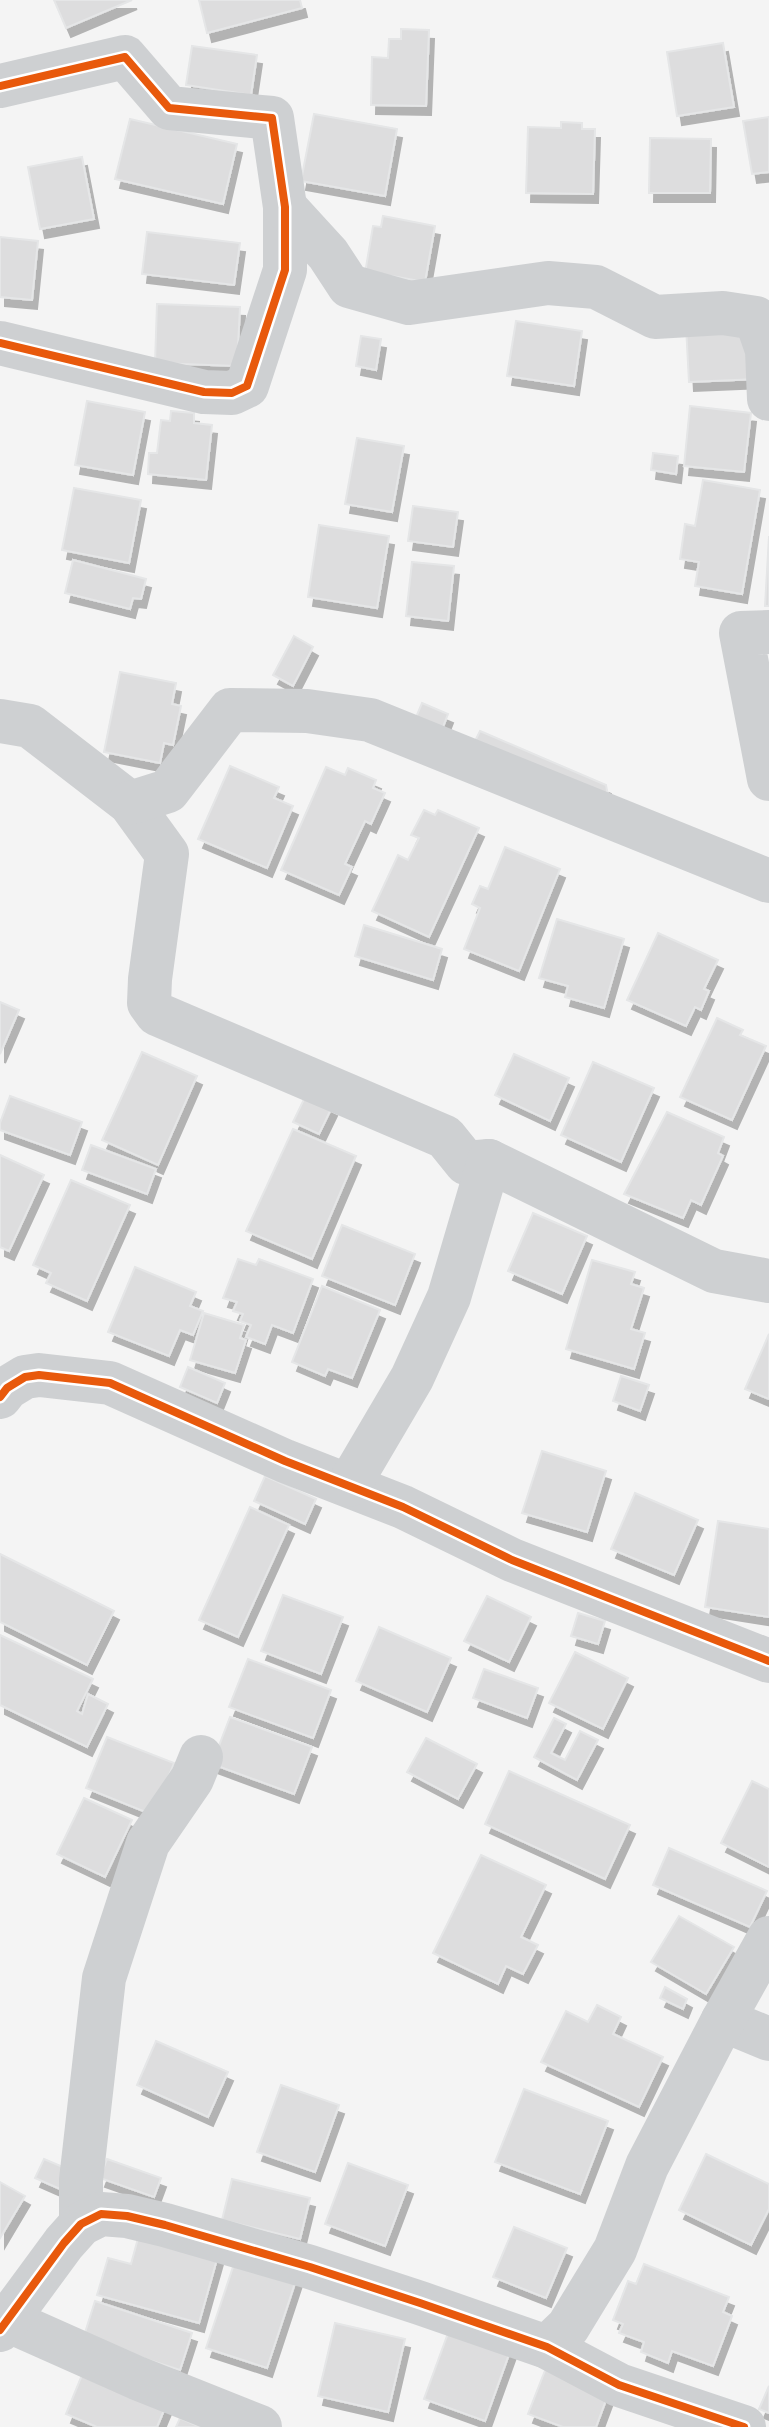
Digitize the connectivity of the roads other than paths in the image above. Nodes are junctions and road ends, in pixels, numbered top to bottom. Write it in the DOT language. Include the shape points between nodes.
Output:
graph roads {
  1 [pos="0,86"];
  2 [pos="285,207"];
  3 [pos="0,343"];
  4 [pos="769,399"];
  5 [pos="769,632"];
  6 [pos="0,721"];
  7 [pos="769,779"];
  8 [pos="130,803"];
  9 [pos="769,881"];
  10 [pos="489,1161"];
  11 [pos="769,1281"];
  12 [pos="0,1397"];
  13 [pos="349,1485"];
  14 [pos="769,1661"];
  15 [pos="201,1757"];
  16 [pos="769,1938"];
  17 [pos="723,2020"];
  18 [pos="769,2039"];
  19 [pos="87,2206"];
  20 [pos="3,2322"];
  21 [pos="547,2347"];
  22 [pos="260,2427"];
  23 [pos="744,2427"];
  1 -- 2 [label="street" via="125,57 169,108 272,118"];
  2 -- 3 [label="street" via="285,270 247,386 232,393 204,392"];
  2 -- 4 [label="street" via="349,286 409,303 548,283 596,287 655,317 723,313 756,318 767,350"];
  5 -- 7 [label="street" via="741,633"];
  6 -- 8 [label="street" via="30,726"];
  8 -- 9 [label="street" via="168,791 230,710 307,711 370,720"];
  8 -- 10 [label="street" via="167,854 150,979 149,1003 157,1014 445,1137 466,1163"];
  10 -- 11 [label="street" via="714,1271"];
  10 -- 13 [label="street" via="449,1297 412,1378"];
  12 -- 13 [label="street" via="25,1377 39,1375 110,1383"];
  13 -- 14 [label="street" via="512,1560"];
  15 -- 19 [label="street" via="148,1843 104,1978"];
  16 -- 17 [label="street"];
  17 -- 18 [label="street"];
  17 -- 21 [label="street" via="647,2166 615,2250 568,2327"];
  19 -- 20 [label="street"];
  19 -- 21 [label="street" via="295,2263"];
  20 -- 22 [label="street"];
  21 -- 23 [label="street" via="619,2385"];
}
